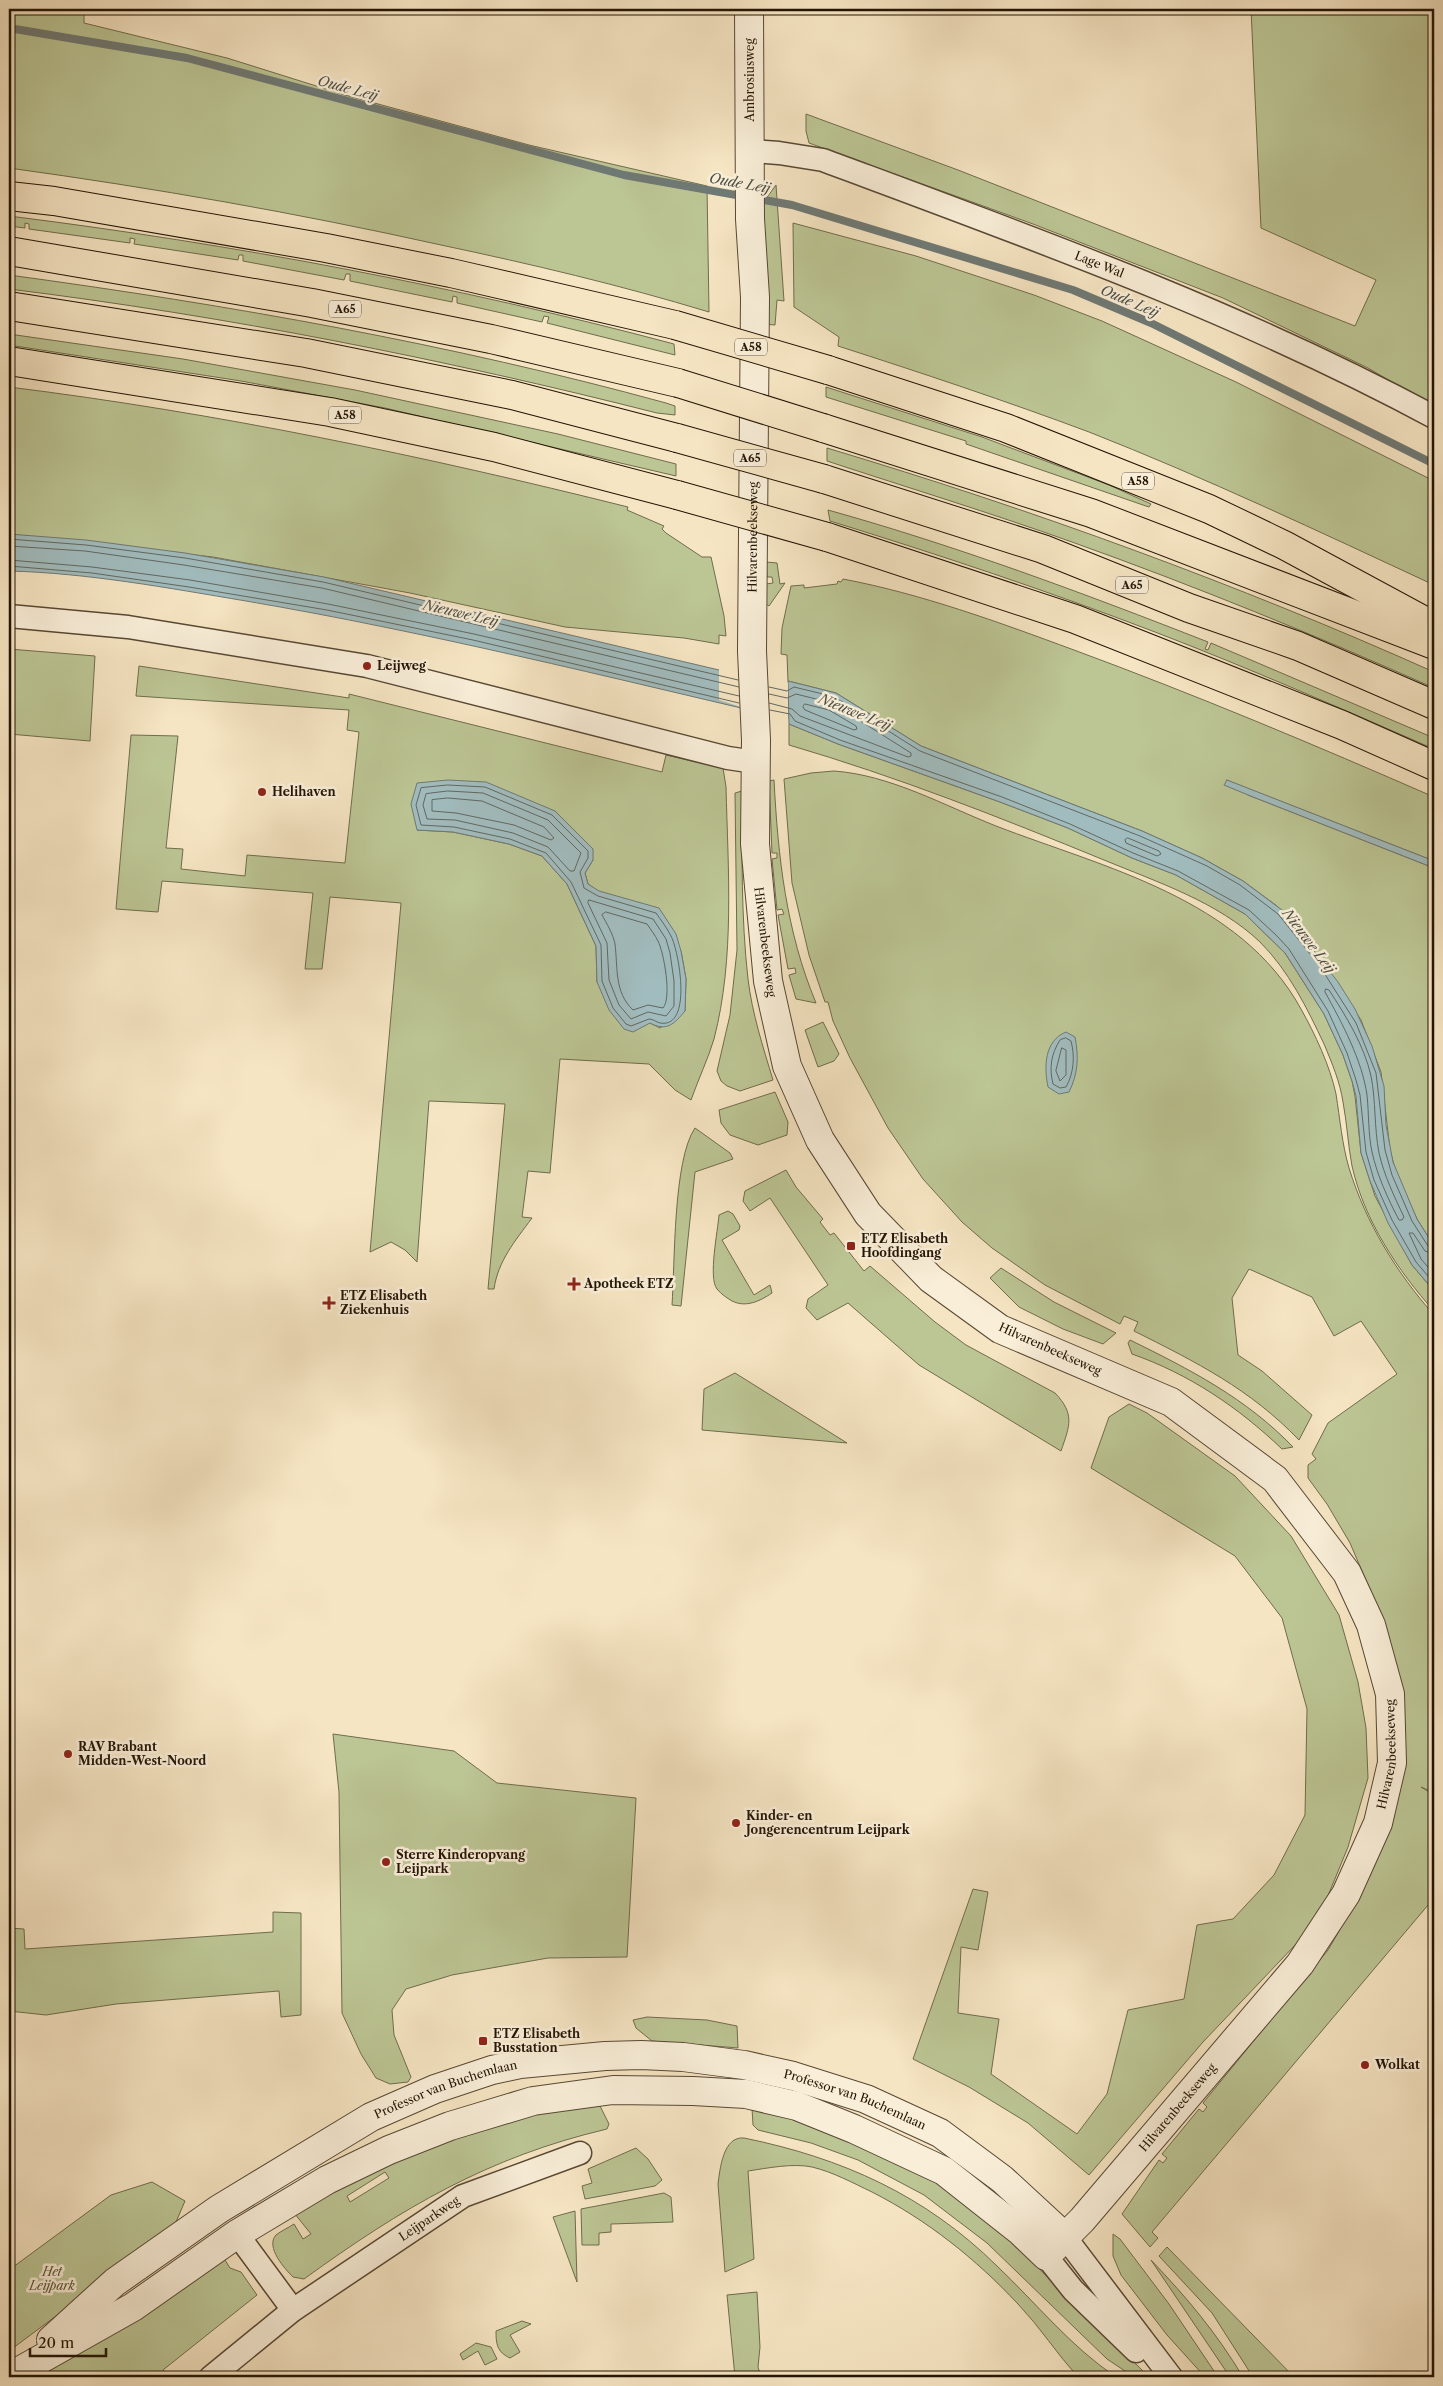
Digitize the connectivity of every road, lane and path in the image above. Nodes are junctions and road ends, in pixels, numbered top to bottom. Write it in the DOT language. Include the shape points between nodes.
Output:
graph roads {
  1 [pos="750,9"];
  2 [pos="750,151"];
  3 [pos="9,196"];
  4 [pos="9,251"];
  5 [pos="9,306"];
  6 [pos="9,361"];
  7 [pos="1434,417"];
  8 [pos="9,616"];
  9 [pos="1434,626"];
  10 [pos="1434,645"];
  11 [pos="1434,705"];
  12 [pos="756,751"];
  13 [pos="1434,766"];
  14 [pos="580,2153"];
  15 [pos="1073,2228"];
  16 [pos="237,2234"];
  17 [pos="1046,2256"];
  18 [pos="293,2310"];
  19 [pos="11,2376"];
  20 [pos="212,2377"];
  21 [pos="1163,2377"];
  22 [pos="1171,2377"];
  1 -- 2 [label="street, Ambrosiusweg"];
  2 -- 7 [label="street, Lage Wal" via="822,160 1096,262 1213,309"];
  2 -- 12 [label="street, Hilvarenbeekseweg" via="755,297 752,651"];
  3 -- 9 [label="highway, A58, bridge" via="54,201 452,273 675,325 828,370 1006,428 1209,509 1284,545"];
  4 -- 10 [label="highway, A65, bridge" via="312,303 490,339 678,383 1091,514"];
  5 -- 11 [label="highway, A65, bridge" via="306,353 512,395 824,479 1043,549 1189,608 1298,646"];
  6 -- 13 [label="highway, A58, bridge" via="330,412 494,447 828,537 1075,618 1342,725"];
  8 -- 12 [label="street" via="128,627 367,666 728,758"];
  12 -- 15 [label="street, Hilvarenbeekseweg" via="755,844 759,901 768,981 787,1066 820,1140 868,1214 931,1279 1000,1329 1171,1402 1275,1479 1347,1573 1371,1625 1390,1694 1392,1763 1378,1823 1346,1894 1300,1964"];
  14 -- 18 [label="street, Leijparkweg" via="463,2196"];
  15 -- 17 [label="street"];
  15 -- 19 [label="street, Professor van Buchemlaan" via="940,2133 866,2099 793,2076 744,2065 641,2055 520,2064 435,2090 371,2117 218,2209 115,2282"];
  15 -- 22 [label="street, Professor van Buchemlaan"];
  16 -- 17 [label="street, Professor van Buchemlaan" via="327,2180 389,2150 450,2126 533,2101 613,2090 693,2091 746,2094 788,2104 854,2129 944,2171 1020,2231"];
  16 -- 18 [label="street"];
  16 -- 19 [label="street, Professor van Buchemlaan" via="133,2306"];
  17 -- 21 [label="street, Professor van Buchemlaan" via="1073,2290"];
  18 -- 20 [label="street, Leijparkweg"];
}
